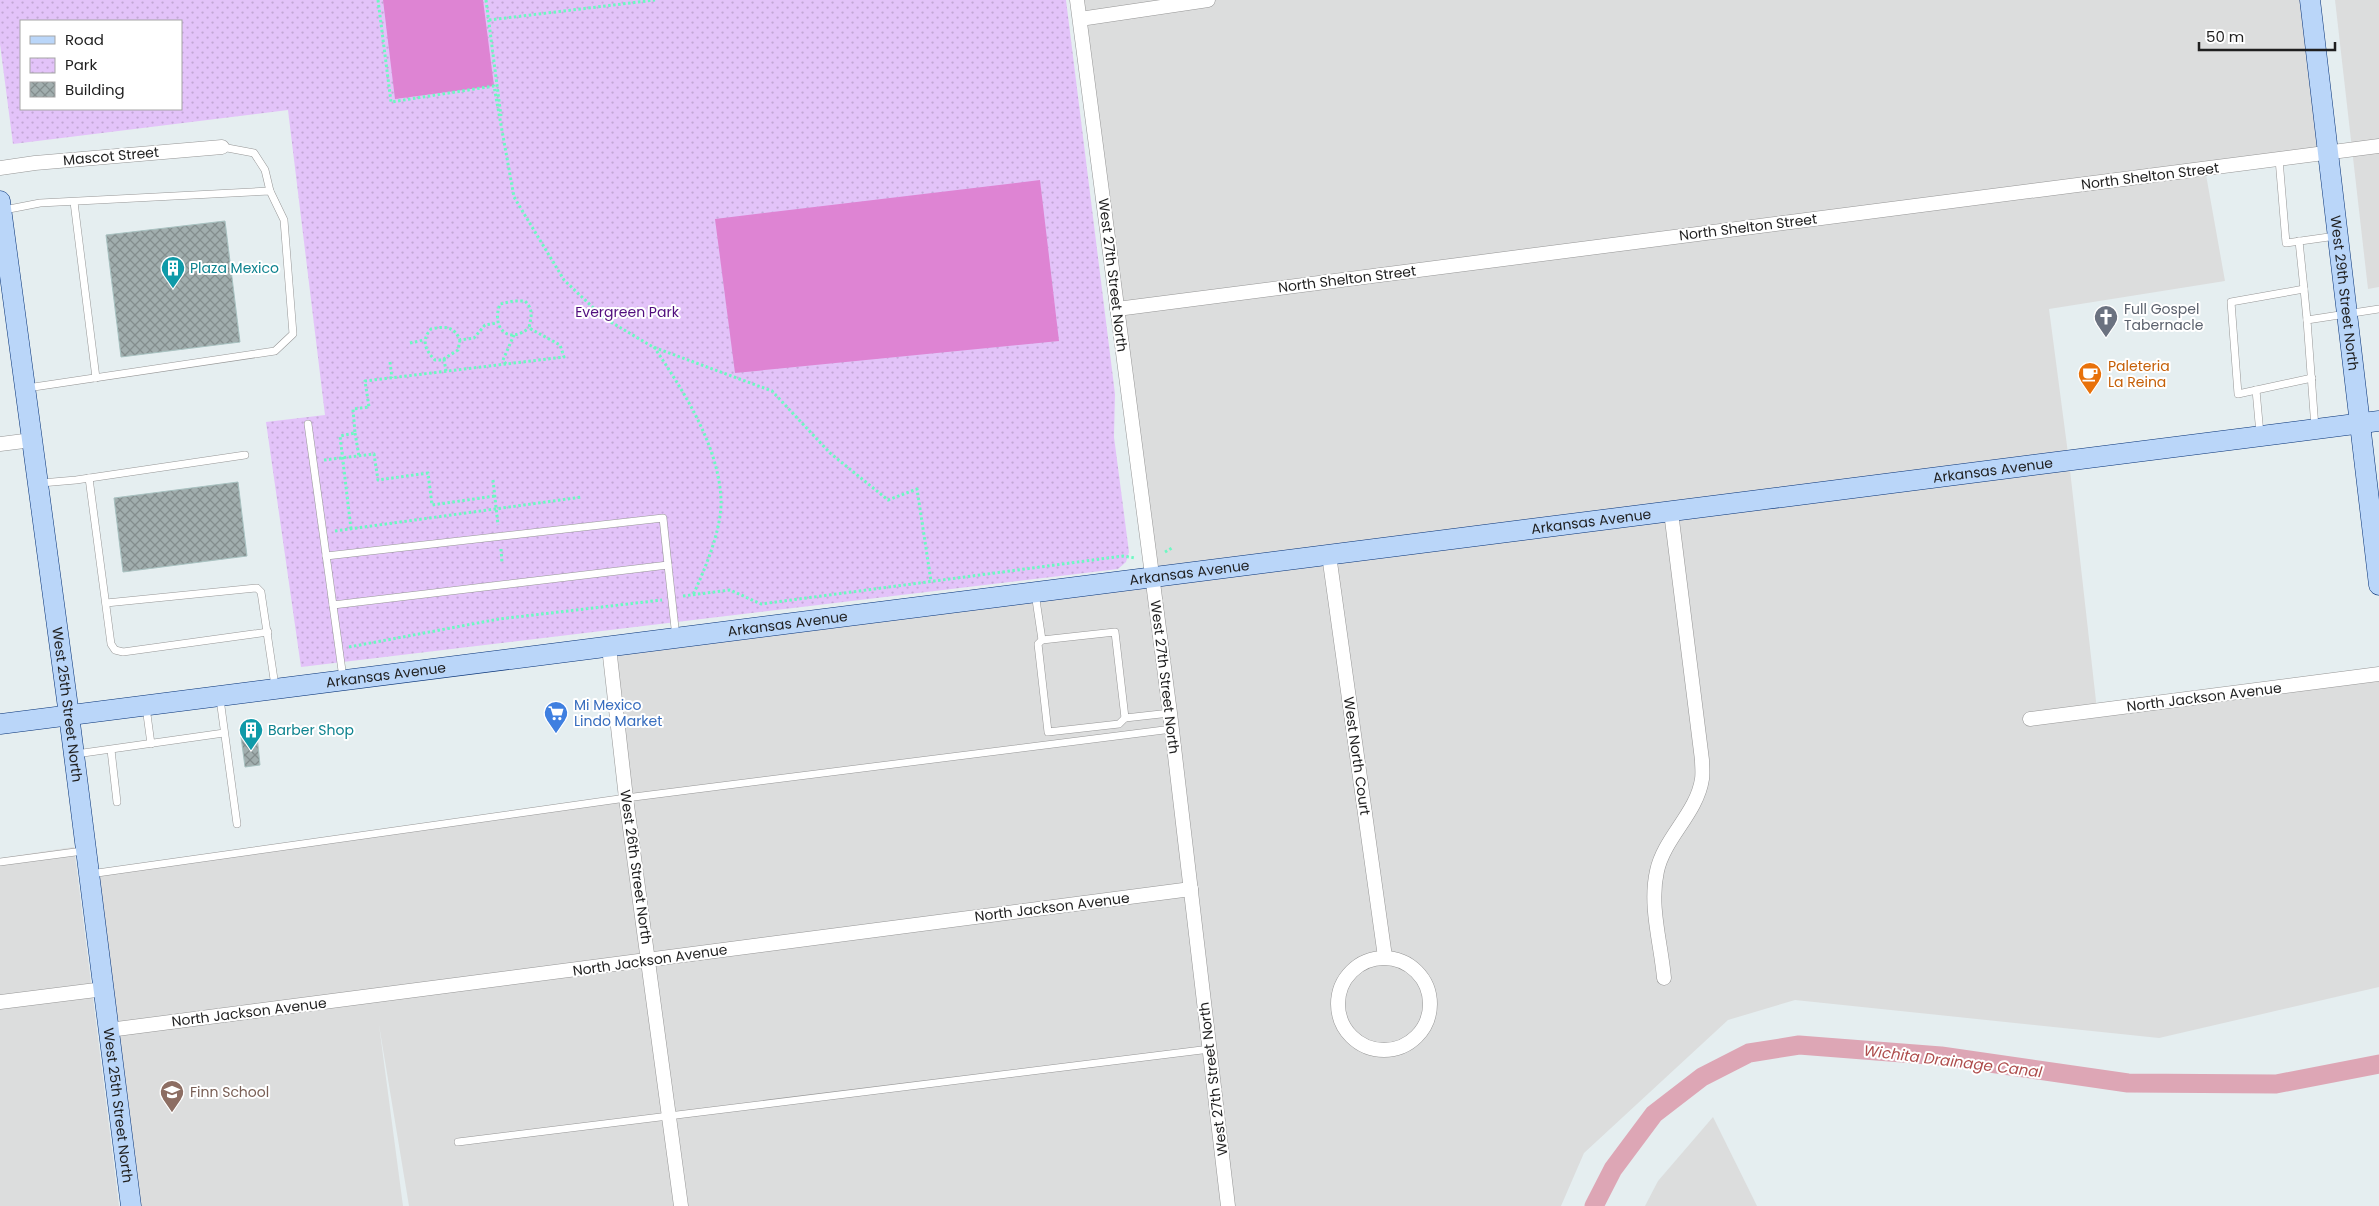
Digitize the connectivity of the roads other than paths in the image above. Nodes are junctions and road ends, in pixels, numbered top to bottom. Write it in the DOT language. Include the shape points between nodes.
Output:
graph roads {
  1 [pos="1077,0"];
  2 [pos="1208,0"];
  3 [pos="2310,0"];
  4 [pos="1080,19"];
  5 [pos="2379,146"];
  6 [pos="222,147"];
  7 [pos="2328,153"];
  8 [pos="2279,159"];
  9 [pos="0,168"];
  10 [pos="270,191"];
  11 [pos="74,202"];
  12 [pos="1,206"];
  13 [pos="2338,236"];
  14 [pos="2299,241"];
  15 [pos="2304,289"];
  16 [pos="1118,309"];
  17 [pos="2379,309"];
  18 [pos="2348,312"];
  19 [pos="2307,320"];
  20 [pos="96,378"];
  21 [pos="2312,378"];
  22 [pos="25,388"];
  23 [pos="2256,390"];
  24 [pos="2370,422"];
  25 [pos="308,424"];
  26 [pos="2315,429"];
  27 [pos="2260,436"];
  28 [pos="32,440"];
  29 [pos="0,444"];
  30 [pos="245,455"];
  31 [pos="90,478"];
  32 [pos="38,483"];
  33 [pos="1671,512"];
  34 [pos="1329,555"];
  35 [pos="326,556"];
  36 [pos="668,565"];
  37 [pos="1153,578"];
  38 [pos="2379,585"];
  39 [pos="1035,593"];
  40 [pos="106,603"];
  41 [pos="333,605"];
  42 [pos="268,632"];
  43 [pos="676,639"];
  44 [pos="1042,640"];
  45 [pos="609,647"];
  46 [pos="2379,674"];
  47 [pos="343,680"];
  48 [pos="276,689"];
  49 [pos="220,696"];
  50 [pos="146,705"];
  51 [pos="1170,713"];
  52 [pos="69,715"];
  53 [pos="1126,718"];
  54 [pos="2030,719"];
  55 [pos="0,724"];
  56 [pos="1172,729"];
  57 [pos="224,732"];
  58 [pos="151,744"];
  59 [pos="111,750"];
  60 [pos="74,755"];
  61 [pos="626,798"];
  62 [pos="118,802"];
  63 [pos="237,824"];
  64 [pos="86,851"];
  65 [pos="0,862"];
  66 [pos="89,874"];
  67 [pos="1191,889"];
  68 [pos="1384,957"];
  69 [pos="648,960"];
  70 [pos="1664,978"];
  71 [pos="104,989"];
  72 [pos="0,1002"];
  73 [pos="109,1030"];
  74 [pos="1210,1048"];
  75 [pos="669,1116"];
  76 [pos="458,1142"];
  77 [pos="132,1206"];
  78 [pos="681,1206"];
  79 [pos="1223,1206"];
  80 [pos="1228,1206"];
  1 -- 4 [label="street, West 27th Street North"];
  2 -- 4 [label="street"];
  3 -- 7 [label="street, West 29th Street North"];
  4 -- 16 [label="street, West 27th Street North"];
  5 -- 7 [label="street, North Shelton Street"];
  6 -- 9 [label="street, Mascot Street"];
  6 -- 10 [label="lane" via="254,153 265,170"];
  7 -- 8 [label="street, North Shelton Street"];
  7 -- 13 [label="street, West 29th Street North"];
  8 -- 14 [label="lane" via="2286,242"];
  8 -- 16 [label="street, North Shelton Street"];
  10 -- 11 [label="lane"];
  10 -- 20 [label="lane" via="284,220 293,334 275,351"];
  11 -- 12 [label="lane"];
  11 -- 20 [label="lane"];
  12 -- 22 [label="street, West 25th Street North"];
  13 -- 14 [label="lane"];
  13 -- 18 [label="street, West 29th Street North"];
  14 -- 15 [label="lane"];
  15 -- 19 [label="lane"];
  15 -- 23 [label="lane" via="2231,302 2238,394"];
  16 -- 37 [label="street, West 27th Street North"];
  17 -- 18 [label="lane"];
  18 -- 19 [label="lane"];
  18 -- 24 [label="street, West 29th Street North"];
  19 -- 21 [label="lane"];
  20 -- 22 [label="lane"];
  21 -- 23 [label="lane"];
  21 -- 26 [label="lane"];
  22 -- 28 [label="street, West 25th Street North"];
  23 -- 27 [label="lane"];
  24 -- 26 [label="street, Arkansas Avenue"];
  24 -- 38 [label="street, West 29th Street North"];
  25 -- 35 [label="lane"];
  26 -- 27 [label="street, Arkansas Avenue"];
  27 -- 33 [label="street, Arkansas Avenue"];
  28 -- 29 [label="street"];
  28 -- 32 [label="street, West 25th Street North"];
  30 -- 31 [label="lane"];
  31 -- 32 [label="lane"];
  31 -- 40 [label="lane"];
  32 -- 52 [label="street, West 25th Street North"];
  33 -- 34 [label="street, Arkansas Avenue"];
  33 -- 70 [label="street" via="1702,780 1692,804 1664,850 1657,871 1654,900"];
  34 -- 37 [label="street, Arkansas Avenue"];
  34 -- 68 [label="street, West North Court"];
  35 -- 36 [label="lane" via="663,518"];
  35 -- 41 [label="lane"];
  36 -- 41 [label="lane"];
  36 -- 43 [label="lane"];
  37 -- 39 [label="street, Arkansas Avenue"];
  37 -- 51 [label="street, West 27th Street North"];
  39 -- 43 [label="street, Arkansas Avenue"];
  39 -- 44 [label="lane"];
  40 -- 42 [label="lane" via="257,588 261,592"];
  40 -- 42 [label="lane" via="111,644 115,650 123,652"];
  41 -- 47 [label="lane"];
  42 -- 48 [label="lane"];
  43 -- 45 [label="street, Arkansas Avenue"];
  44 -- 53 [label="lane" via="1114,632"];
  44 -- 53 [label="lane" via="1038,644 1048,732 1120,724"];
  45 -- 47 [label="street, Arkansas Avenue"];
  45 -- 61 [label="street, West 26th Street North"];
  46 -- 54 [label="street, North Jackson Avenue"];
  47 -- 48 [label="street, Arkansas Avenue"];
  48 -- 49 [label="street, Arkansas Avenue"];
  49 -- 50 [label="street, Arkansas Avenue"];
  49 -- 57 [label="lane"];
  50 -- 52 [label="street, Arkansas Avenue"];
  50 -- 58 [label="lane"];
  51 -- 53 [label="lane"];
  51 -- 56 [label="street, West 27th Street North"];
  52 -- 55 [label="street, Arkansas Avenue"];
  52 -- 60 [label="street, West 25th Street North"];
  56 -- 61 [label="lane"];
  56 -- 67 [label="street, West 27th Street North"];
  57 -- 58 [label="lane"];
  57 -- 63 [label="lane"];
  58 -- 59 [label="lane"];
  59 -- 60 [label="lane"];
  59 -- 62 [label="lane"];
  60 -- 64 [label="street, West 25th Street North"];
  61 -- 66 [label="lane"];
  61 -- 69 [label="street, West 26th Street North"];
  64 -- 65 [label="lane"];
  64 -- 66 [label="street, West 25th Street North"];
  66 -- 71 [label="street, West 25th Street North"];
  67 -- 69 [label="street, North Jackson Avenue"];
  67 -- 74 [label="street, West 27th Street North"];
  68 -- 68 [label="street" via="1406,963 1422,977 1431,1004 1428,1019 1411,1042 1396,1049 1380,1050 1365,1046 1352,1037 1338,1010 1338,994 1355,967 1369,959"];
  69 -- 73 [label="street, North Jackson Avenue"];
  69 -- 75 [label="street, West 26th Street North"];
  71 -- 72 [label="street"];
  71 -- 73 [label="street, West 25th Street North"];
  73 -- 77 [label="street, West 25th Street North"];
  74 -- 75 [label="lane"];
  74 -- 80 [label="street, West 27th Street North"];
  75 -- 76 [label="lane"];
  75 -- 78 [label="street, West 26th Street North"];
  79 -- 80 [label="street"];
}
